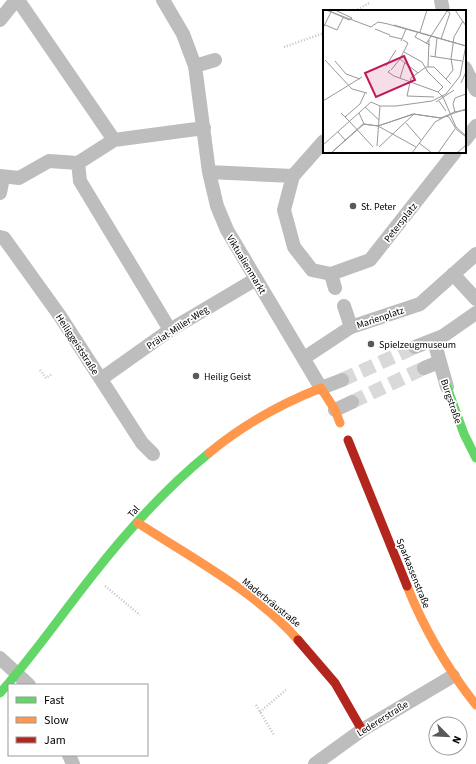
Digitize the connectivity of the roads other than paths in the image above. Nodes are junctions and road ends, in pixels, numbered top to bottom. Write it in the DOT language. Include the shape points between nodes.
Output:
graph roads {
  1 [pos="17,0"];
  2 [pos="163,0"];
  3 [pos="441,0"];
  4 [pos="443,10"];
  5 [pos="0,20"];
  6 [pos="215,60"];
  7 [pos="195,66"];
  8 [pos="470,71"];
  9 [pos="476,90"];
  10 [pos="476,126"];
  11 [pos="204,128"];
  12 [pos="466,139"];
  13 [pos="114,140"];
  14 [pos="323,142"];
  15 [pos="455,153"];
  16 [pos="78,163"];
  17 [pos="209,172"];
  18 [pos="293,176"];
  19 [pos="1,177"];
  20 [pos="0,193"];
  21 [pos="0,237"];
  22 [pos="476,254"];
  23 [pos="331,274"];
  24 [pos="453,274"];
  25 [pos="256,279"];
  26 [pos="335,288"];
  27 [pos="476,299"];
  28 [pos="344,306"];
  29 [pos="476,313"];
  30 [pos="351,327"];
  31 [pos="170,330"];
  32 [pos="434,341"];
  33 [pos="415,347"];
  34 [pos="304,358"];
  35 [pos="438,362"];
  36 [pos="424,368"];
  37 [pos="101,379"];
  38 [pos="342,380"];
  39 [pos="447,387"];
  40 [pos="321,388"];
  41 [pos="352,402"];
  42 [pos="338,417"];
  43 [pos="348,440"];
  44 [pos="153,454"];
  45 [pos="476,458"];
  46 [pos="138,523"];
  47 [pos="0,658"];
  48 [pos="18,674"];
  49 [pos="453,676"];
  50 [pos="9,684"];
  51 [pos="28,684"];
  52 [pos="8,685"];
  53 [pos="0,693"];
  54 [pos="476,705"];
  55 [pos="362,730"];
  56 [pos="315,764"];
  1 -- 5 [label="street"];
  1 -- 13 [label="street"];
  2 -- 7 [label="street, Viktualienmarkt" via="183,34"];
  3 -- 4 [label="street"];
  6 -- 7 [label="street"];
  7 -- 11 [label="street, Viktualienmarkt"];
  8 -- 9 [label="street"];
  10 -- 12 [label="street"];
  11 -- 13 [label="street"];
  11 -- 17 [label="street, Viktualienmarkt"];
  13 -- 16 [label="street"];
  14 -- 18 [label="street"];
  15 -- 23 [label="street, Petersplatz" via="370,260"];
  16 -- 19 [label="street" via="49,161 18,178"];
  16 -- 31 [label="street" via="80,181"];
  17 -- 18 [label="street"];
  17 -- 25 [label="street, Viktualienmarkt" via="217,206 227,230"];
  18 -- 23 [label="street" via="284,210 294,248 312,270"];
  19 -- 20 [label="street"];
  21 -- 37 [label="street, Heiliggeiststraße" via="4,238"];
  22 -- 24 [label="street, Marienplatz"];
  23 -- 26 [label="street"];
  24 -- 27 [label="street"];
  24 -- 30 [label="street, Marienplatz" via="420,304"];
  25 -- 31 [label="street, Prälat-Miller-Weg"];
  25 -- 34 [label="street, Viktualienmarkt"];
  28 -- 30 [label="street"];
  29 -- 32 [label="street"];
  30 -- 34 [label="street, Marienplatz"];
  31 -- 37 [label="street, Prälat-Miller-Weg"];
  32 -- 33 [label="street"];
  32 -- 35 [label="street, Burgstraße"];
  34 -- 40 [label="street, Viktualienmarkt"];
  35 -- 36 [label="street"];
  35 -- 39 [label="street, Burgstraße"];
  37 -- 44 [label="street, Heiliggeiststraße" via="142,443"];
  38 -- 40 [label="street"];
  39 -- 45 [label="street, Burgstraße" via="464,434"];
  40 -- 42 [label="street"];
  40 -- 46 [label="street, Tal" via="303,394 245,426 176,481"];
  41 -- 42 [label="street"];
  43 -- 49 [label="street, Sparkassenstraße" via="421,620"];
  46 -- 48 [label="street, Tal" via="93,575"];
  46 -- 55 [label="street, Maderbräustraße" via="245,592 291,631 335,683"];
  47 -- 48 [label="street"];
  48 -- 50 [label="street, Tal"];
  48 -- 51 [label="street"];
  49 -- 54 [label="street, Sparkassenstraße"];
  49 -- 55 [label="street, Ledererstraße"];
  52 -- 53 [label="street, Tal"];
  55 -- 56 [label="street, Ledererstraße"];
}
